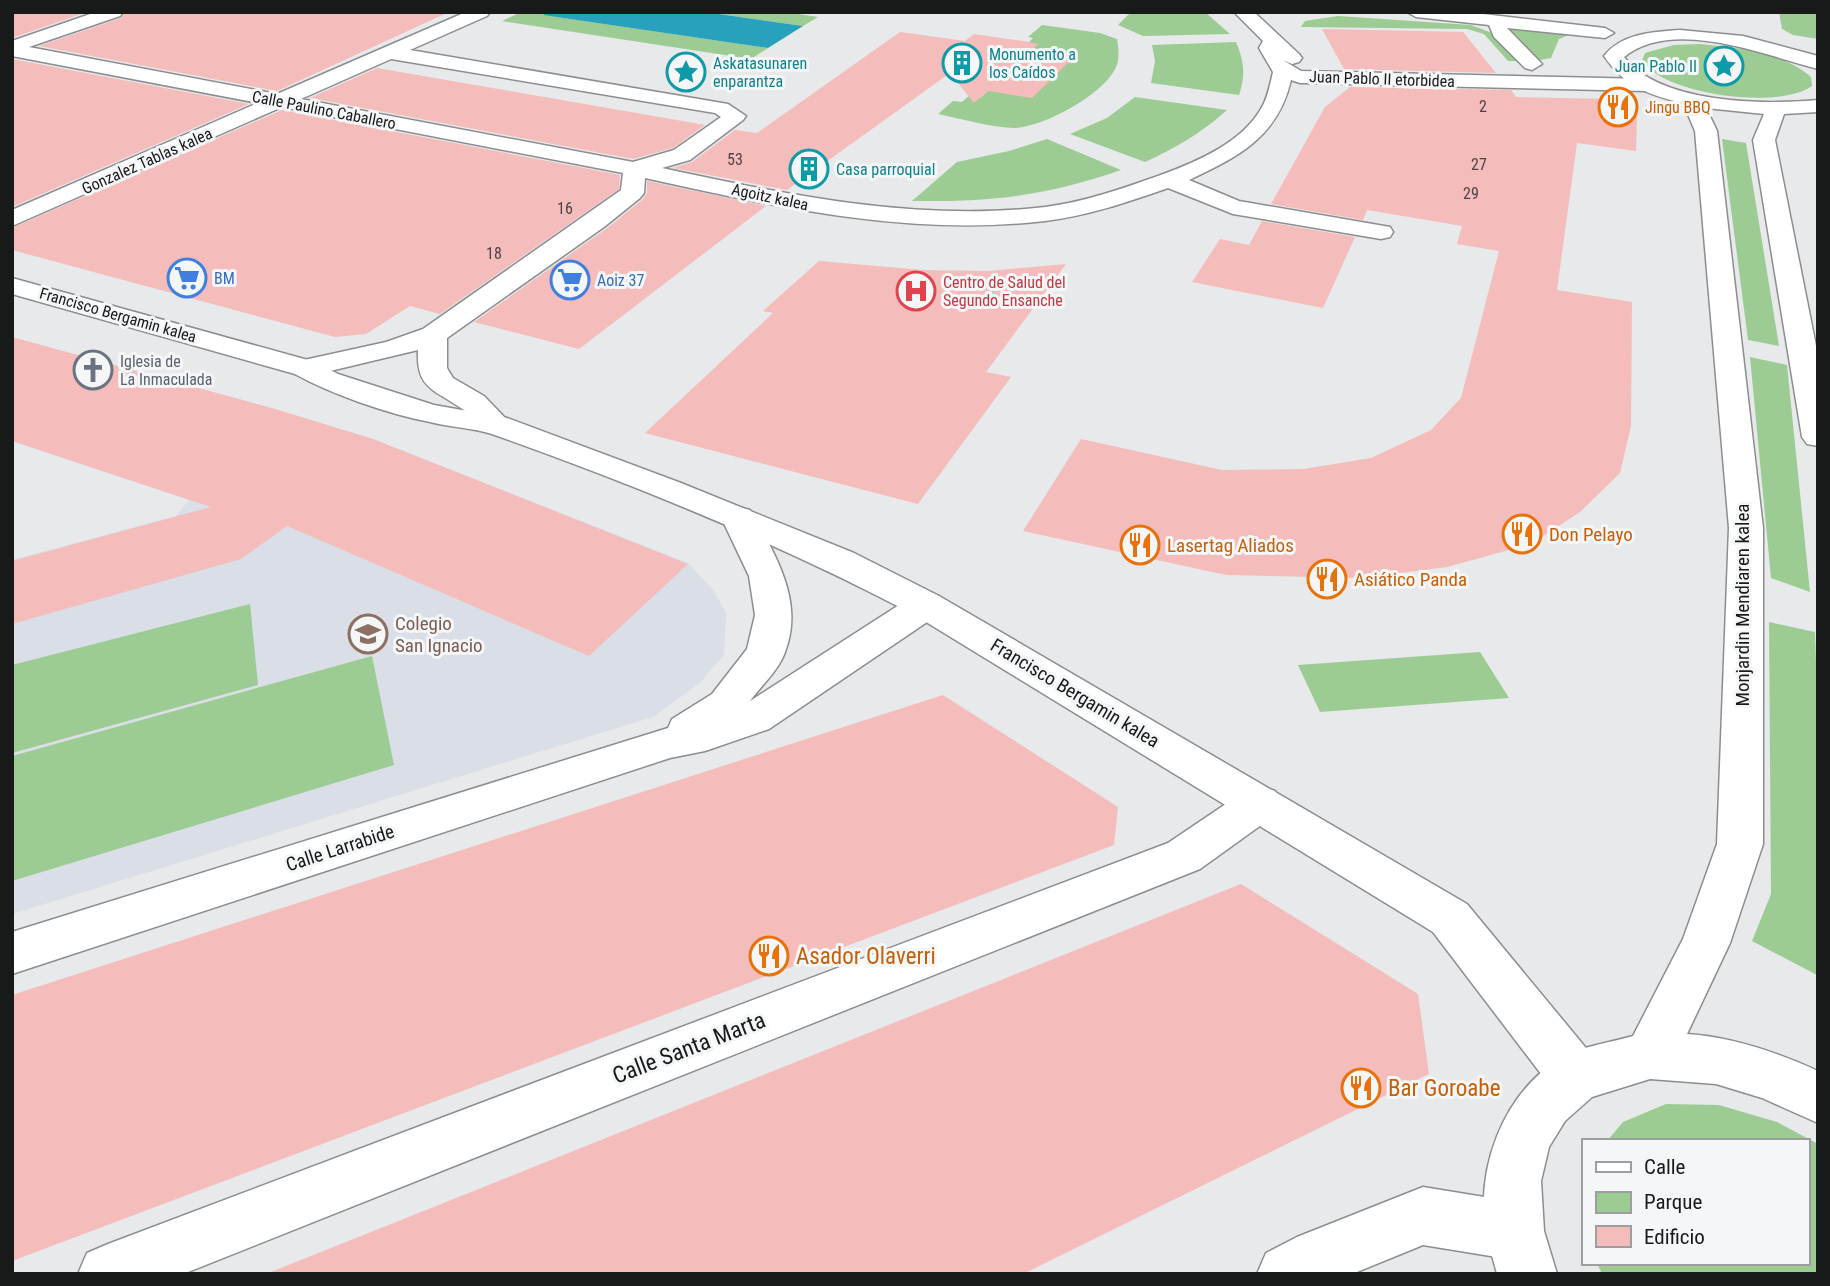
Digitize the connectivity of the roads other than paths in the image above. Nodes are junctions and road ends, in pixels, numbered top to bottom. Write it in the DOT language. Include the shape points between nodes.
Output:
graph roads {
  1 [pos="114,12"];
  2 [pos="481,12"];
  3 [pos="1243,12"];
  4 [pos="1416,12"];
  5 [pos="1693,13"];
  6 [pos="1739,18"];
  7 [pos="1496,20"];
  8 [pos="1605,33"];
  9 [pos="1658,37"];
  10 [pos="1272,42"];
  11 [pos="1759,44"];
  12 [pos="12,48"];
  13 [pos="391,52"];
  14 [pos="1792,53"];
  15 [pos="1818,58"];
  16 [pos="1818,63"];
  17 [pos="1532,64"];
  18 [pos="1616,66"];
  19 [pos="1329,69"];
  20 [pos="1283,72"];
  21 [pos="1647,85"];
  22 [pos="1692,99"];
  23 [pos="281,102"];
  24 [pos="1818,106"];
  25 [pos="1776,109"];
  26 [pos="635,169"];
  27 [pos="1169,180"];
  28 [pos="12,219"];
  29 [pos="1381,232"];
  30 [pos="12,286"];
  31 [pos="433,335"];
  32 [pos="305,368"];
  33 [pos="1815,401"];
  34 [pos="496,425"];
  35 [pos="1818,437"];
  36 [pos="738,517"];
  37 [pos="926,605"];
  38 [pos="668,743"];
  39 [pos="1260,803"];
  40 [pos="12,953"];
  41 [pos="1650,1055"];
  42 [pos="1576,1077"];
  43 [pos="1818,1098"];
  44 [pos="1521,1253"];
  45 [pos="108,1274"];
  46 [pos="1287,1274"];
  1 -- 12 [label="street"];
  2 -- 13 [label="street"];
  3 -- 10 [label="street"];
  4 -- 7 [label="street"];
  5 -- 9 [label="street" via="1688,26"];
  6 -- 11 [label="street"];
  7 -- 8 [label="street"];
  7 -- 17 [label="street" via="1500,33"];
  9 -- 11 [label="street"];
  9 -- 18 [label="street" via="1619,47 1612,56"];
  10 -- 19 [label="street" via="1295,61"];
  10 -- 20 [label="street" via="1268,48 1272,61"];
  11 -- 14 [label="street"];
  12 -- 23 [label="street, Calle Paulino Caballero"];
  13 -- 23 [label="street"];
  13 -- 26 [label="street" via="721,108 736,116 682,155"];
  14 -- 15 [label="street"];
  14 -- 16 [label="street"];
  18 -- 19 [label="street, Juan Pablo II etorbidea" via="1566,74"];
  18 -- 21 [label="street"];
  19 -- 20 [label="street, Juan Pablo II etorbidea"];
  20 -- 21 [label="street, Juan Pablo II etorbidea" via="1325,79"];
  20 -- 27 [label="street, Agoitz kalea" via="1274,105 1257,131 1205,164"];
  21 -- 22 [label="street"];
  22 -- 25 [label="street"];
  22 -- 41 [label="street, Monjardin Mendiaren kalea" via="1706,131 1746,528 1740,844 1706,943"];
  23 -- 26 [label="street, Calle Paulino Caballero"];
  23 -- 28 [label="street, Gonzalez Tablas kalea"];
  24 -- 25 [label="street"];
  25 -- 33 [label="street" via="1764,140"];
  26 -- 27 [label="street, Agoitz kalea" via="832,210 918,219 1015,218 1107,201"];
  26 -- 31 [label="street" via="632,193"];
  27 -- 29 [label="street" via="1233,206"];
  30 -- 32 [label="street, Francisco Bergamin kalea"];
  31 -- 32 [label="street, Francisco Bergamin kalea" via="393,349"];
  31 -- 34 [label="street, Francisco Bergamin kalea" via="432,368 442,384 473,402"];
  32 -- 34 [label="street, Francisco Bergamin kalea" via="327,380 429,413"];
  33 -- 35 [label="street"];
  34 -- 36 [label="street, Francisco Bergamin kalea"];
  36 -- 37 [label="street, Francisco Bergamin kalea" via="841,561"];
  36 -- 38 [label="street, Calle Larrabide" via="767,576 774,615 766,652 726,704"];
  37 -- 38 [label="street, Calle Larrabide" via="755,718"];
  37 -- 39 [label="street, Francisco Bergamin kalea"];
  38 -- 40 [label="street, Calle Larrabide"];
  39 -- 42 [label="street, Francisco Bergamin kalea" via="1450,918"];
  39 -- 45 [label="street, Calle Santa Marta" via="1184,856"];
  41 -- 42 [label="street"];
  41 -- 43 [label="street" via="1716,1060 1772,1076"];
  42 -- 44 [label="street" via="1546,1103 1524,1137 1513,1181"];
  44 -- 46 [label="street" via="1423,1216"];
}
